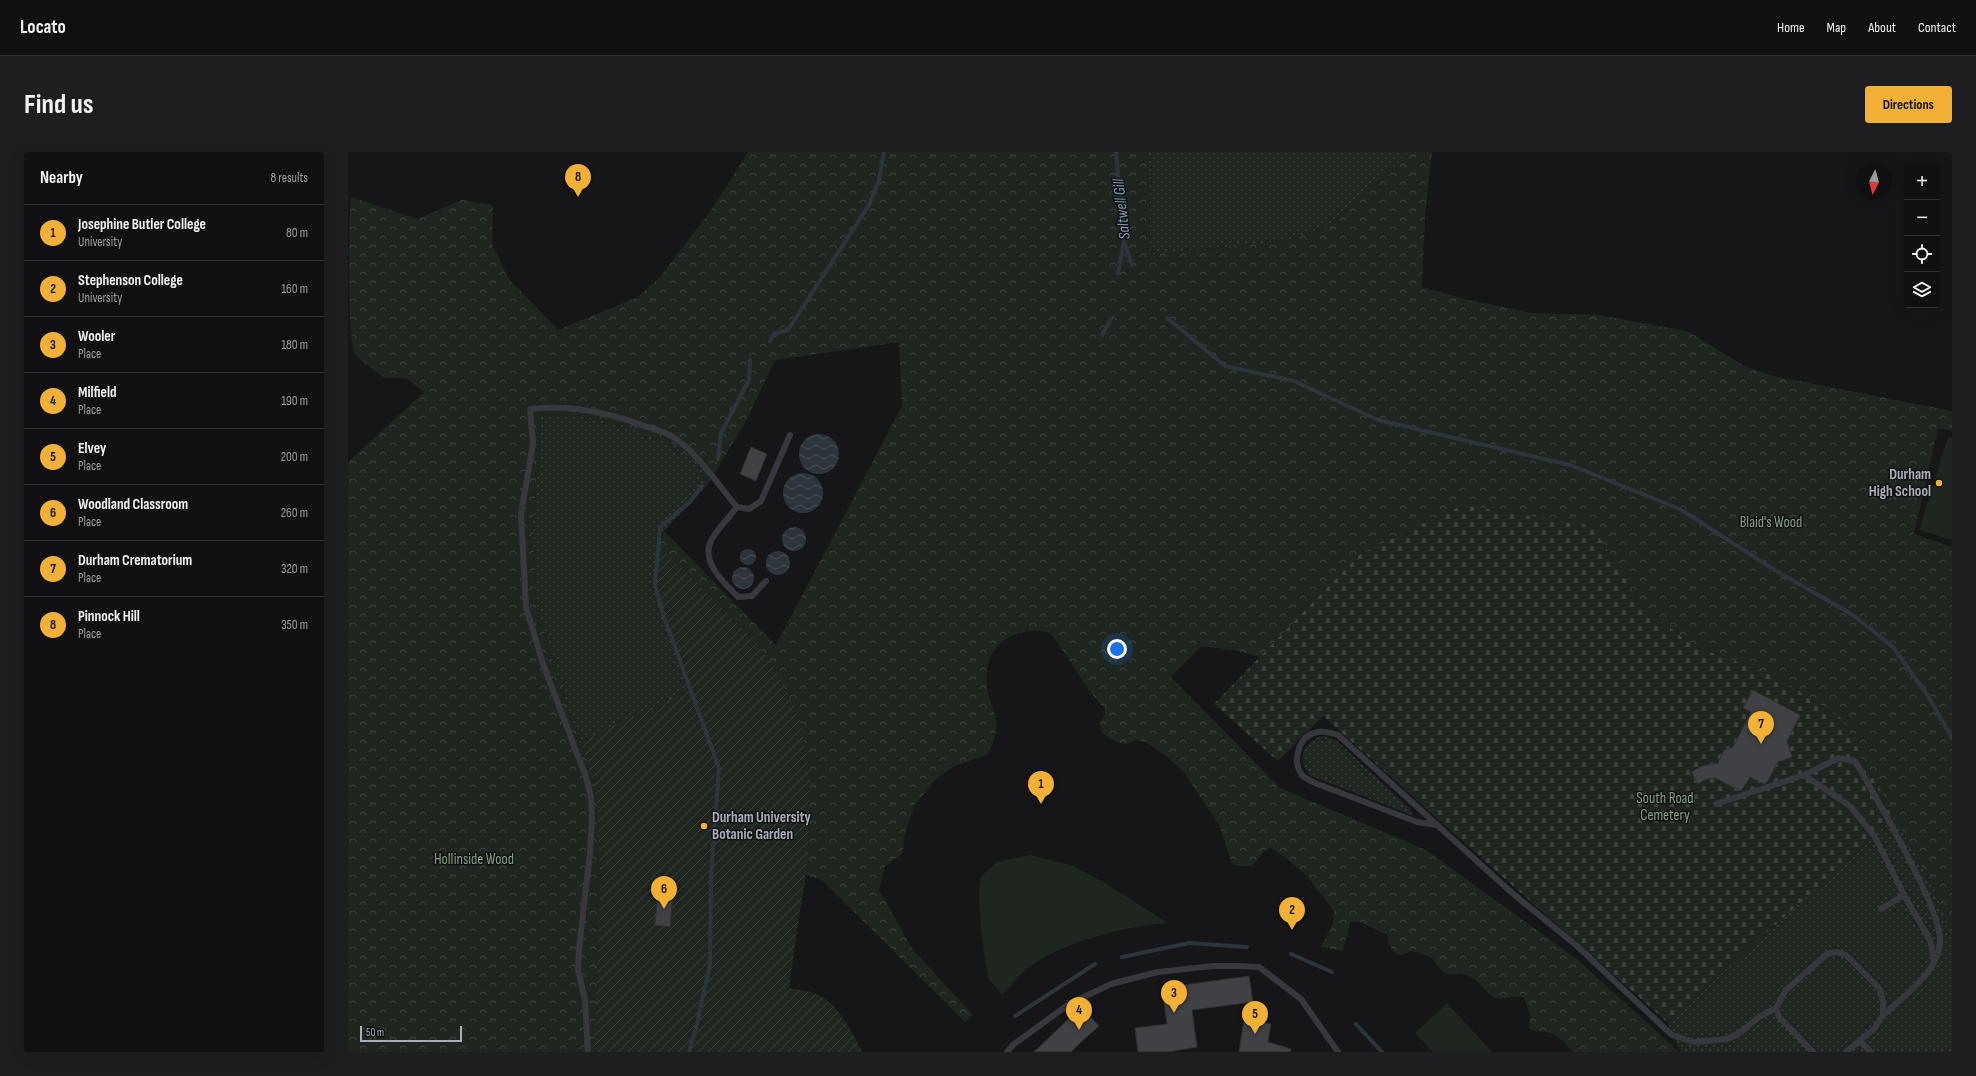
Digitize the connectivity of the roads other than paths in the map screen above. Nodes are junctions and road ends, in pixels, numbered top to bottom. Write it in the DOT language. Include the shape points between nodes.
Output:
graph roads {
  1 [pos="790,435"];
  2 [pos="737,507"];
  3 [pos="766,581"];
  4 [pos="1804,775"];
  5 [pos="1716,804"];
  6 [pos="1436,825"];
  7 [pos="1904,895"];
  8 [pos="1881,909"];
  9 [pos="1935,961"];
  10 [pos="1776,1008"];
  11 [pos="1883,1015"];
  12 [pos="1860,1041"];
  13 [pos="588,1052"];
  14 [pos="1007,1052"];
  15 [pos="1338,1052"];
  16 [pos="1813,1052"];
  17 [pos="1846,1052"];
  18 [pos="1870,1052"];
  1 -- 2 [label="lane" via="761,501 749,509"];
  2 -- 3 [label="lane" via="712,539 708,548 708,560 724,584 738,597 752,596"];
  2 -- 13 [label="lane" via="703,465 673,437 627,418 582,410 545,407 530,409 533,444 521,514 526,607 543,664 586,777 591,797 590,846 578,970 586,1000"];
  4 -- 5 [label="lane"];
  4 -- 7 [label="lane" via="1850,806 1864,822 1875,837"];
  4 -- 9 [label="lane" via="1839,758 1855,762 1926,894 1938,924 1940,942"];
  6 -- 6 [label="lane" via="1338,735 1314,733 1306,737 1299,748 1298,767 1302,776 1417,822"];
  6 -- 10 [label="lane" via="1511,892 1577,946 1672,1034 1694,1042 1728,1039"];
  7 -- 8 [label="lane"];
  7 -- 9 [label="lane" via="1930,940"];
  9 -- 11 [label="lane" via="1923,980"];
  10 -- 11 [label="lane" via="1786,990 1827,954 1836,952 1846,955 1880,989"];
  10 -- 16 [label="lane" via="1779,1017"];
  11 -- 12 [label="lane" via="1875,1028"];
  12 -- 17 [label="lane"];
  12 -- 18 [label="lane"];
  14 -- 15 [label="lane" via="1069,1004 1111,984 1158,972 1213,966 1259,967 1301,999"];
}
